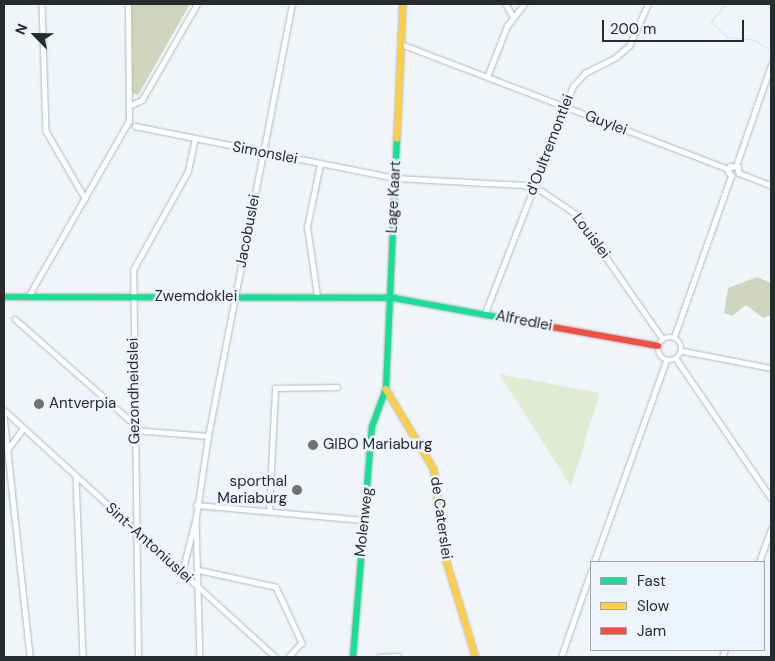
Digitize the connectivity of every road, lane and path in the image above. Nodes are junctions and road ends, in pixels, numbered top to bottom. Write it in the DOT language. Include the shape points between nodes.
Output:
graph roads {
  1 [pos="42,4"];
  2 [pos="128,4"];
  3 [pos="197,4"];
  4 [pos="292,4"];
  5 [pos="403,4"];
  6 [pos="506,4"];
  7 [pos="524,4"];
  8 [pos="648,4"];
  9 [pos="513,16"];
  10 [pos="401,44"];
  11 [pos="771,65"];
  12 [pos="487,77"];
  13 [pos="130,106"];
  14 [pos="564,107"];
  15 [pos="135,126"];
  16 [pos="195,139"];
  17 [pos="263,152"];
  18 [pos="320,164"];
  19 [pos="736,166"];
  20 [pos="728,168"];
  21 [pos="738,173"];
  22 [pos="731,176"];
  23 [pos="395,178"];
  24 [pos="771,186"];
  25 [pos="533,188"];
  26 [pos="85,198"];
  27 [pos="317,296"];
  28 [pos="4,297"];
  29 [pos="28,297"];
  30 [pos="132,297"];
  31 [pos="235,297"];
  32 [pos="389,298"];
  33 [pos="485,313"];
  34 [pos="15,320"];
  35 [pos="674,337"];
  36 [pos="663,339"];
  37 [pos="658,346"];
  38 [pos="683,351"];
  39 [pos="666,360"];
  40 [pos="677,360"];
  41 [pos="771,368"];
  42 [pos="338,387"];
  43 [pos="386,389"];
  44 [pos="4,410"];
  45 [pos="4,416"];
  46 [pos="134,427"];
  47 [pos="23,428"];
  48 [pos="208,436"];
  49 [pos="7,449"];
  50 [pos="6,459"];
  51 [pos="76,476"];
  52 [pos="771,498"];
  53 [pos="196,506"];
  54 [pos="269,512"];
  55 [pos="196,517"];
  56 [pos="363,520"];
  57 [pos="771,529"];
  58 [pos="135,530"];
  59 [pos="594,561"];
  60 [pos="759,561"];
  61 [pos="199,570"];
  62 [pos="182,572"];
  63 [pos="590,574"];
  64 [pos="199,588"];
  65 [pos="398,656"];
  66 [pos="30,657"];
  67 [pos="83,657"];
  68 [pos="138,657"];
  69 [pos="200,657"];
  70 [pos="275,657"];
  71 [pos="289,657"];
  72 [pos="353,657"];
  73 [pos="378,657"];
  74 [pos="476,657"];
  75 [pos="561,657"];
  1 -- 26 [label="street" via="46,131"];
  2 -- 13 [label="street"];
  3 -- 13 [label="street" via="142,100"];
  4 -- 17 [label="street, Jacobuslei"];
  5 -- 10 [label="street, Lage Kaart"];
  6 -- 9 [label="street"];
  7 -- 9 [label="street"];
  8 -- 14 [label="street, d'Oultremontlei" via="629,46 579,78"];
  9 -- 12 [label="street"];
  10 -- 12 [label="street, Guylei"];
  10 -- 23 [label="street, Lage Kaart"];
  11 -- 19 [label="street"];
  12 -- 14 [label="street, Guylei"];
  13 -- 26 [label="street" via="127,125"];
  14 -- 20 [label="street, Guylei"];
  14 -- 25 [label="street, d'Oultremontlei"];
  15 -- 16 [label="street, Simonslei"];
  16 -- 17 [label="street, Simonslei"];
  16 -- 30 [label="street, Gezondheidslei" via="188,172 136,262"];
  17 -- 18 [label="street, Simonslei"];
  17 -- 31 [label="street, Jacobuslei"];
  18 -- 23 [label="street, Simonslei"];
  18 -- 27 [label="street" via="307,227"];
  19 -- 20 [label="street"];
  19 -- 21 [label="street"];
  20 -- 22 [label="street"];
  21 -- 22 [label="street"];
  21 -- 24 [label="street"];
  22 -- 35 [label="street"];
  23 -- 25 [label="street, Louislei"];
  23 -- 32 [label="street, Lage Kaart"];
  25 -- 33 [label="street, d'Oultremontlei"];
  25 -- 36 [label="street, Louislei" via="556,198 576,214"];
  26 -- 29 [label="street"];
  27 -- 31 [label="street, Zwemdoklei"];
  27 -- 32 [label="street, Zwemdoklei"];
  28 -- 29 [label="street, Zwemdoklei"];
  29 -- 30 [label="street, Zwemdoklei"];
  30 -- 31 [label="street, Zwemdoklei"];
  30 -- 46 [label="street, Gezondheidslei"];
  31 -- 48 [label="street, Jacobuslei"];
  32 -- 33 [label="street, Alfredlei"];
  32 -- 43 [label="street, Lage Kaart"];
  33 -- 37 [label="street, Alfredlei"];
  34 -- 46 [label="street"];
  35 -- 36 [label="street"];
  35 -- 38 [label="street" via="681,342"];
  36 -- 37 [label="street"];
  37 -- 39 [label="street" via="660,355"];
  38 -- 40 [label="street"];
  38 -- 41 [label="street"];
  39 -- 40 [label="street"];
  39 -- 59 [label="street"];
  40 -- 52 [label="street"];
  42 -- 54 [label="street" via="276,388"];
  43 -- 56 [label="street, Molenweg" via="372,427"];
  43 -- 74 [label="street, de Caterslei" via="434,469 447,562"];
  44 -- 47 [label="street, Sint-Antoniuslei"];
  45 -- 49 [label="street"];
  46 -- 48 [label="street"];
  46 -- 58 [label="street, Gezondheidslei"];
  47 -- 49 [label="street"];
  47 -- 51 [label="street, Sint-Antoniuslei"];
  48 -- 53 [label="street, Jacobuslei"];
  49 -- 50 [label="street"];
  50 -- 66 [label="street"];
  51 -- 58 [label="street, Sint-Antoniuslei"];
  51 -- 67 [label="street"];
  53 -- 54 [label="street"];
  53 -- 55 [label="street, Jacobuslei"];
  54 -- 56 [label="street"];
  55 -- 61 [label="street, Jacobuslei"];
  55 -- 62 [label="street, Jacobuslei"];
  56 -- 72 [label="street, Molenweg"];
  57 -- 60 [label="street"];
  58 -- 62 [label="street, Sint-Antoniuslei"];
  58 -- 68 [label="street, Gezondheidslei"];
  61 -- 64 [label="street, Jacobuslei"];
  61 -- 71 [label="street" via="276,587 302,643"];
  62 -- 64 [label="street, Sint-Antoniuslei"];
  63 -- 75 [label="street"];
  64 -- 69 [label="street, Jacobuslei"];
  64 -- 70 [label="street, Sint-Antoniuslei"];
  65 -- 73 [label="street"];
}
